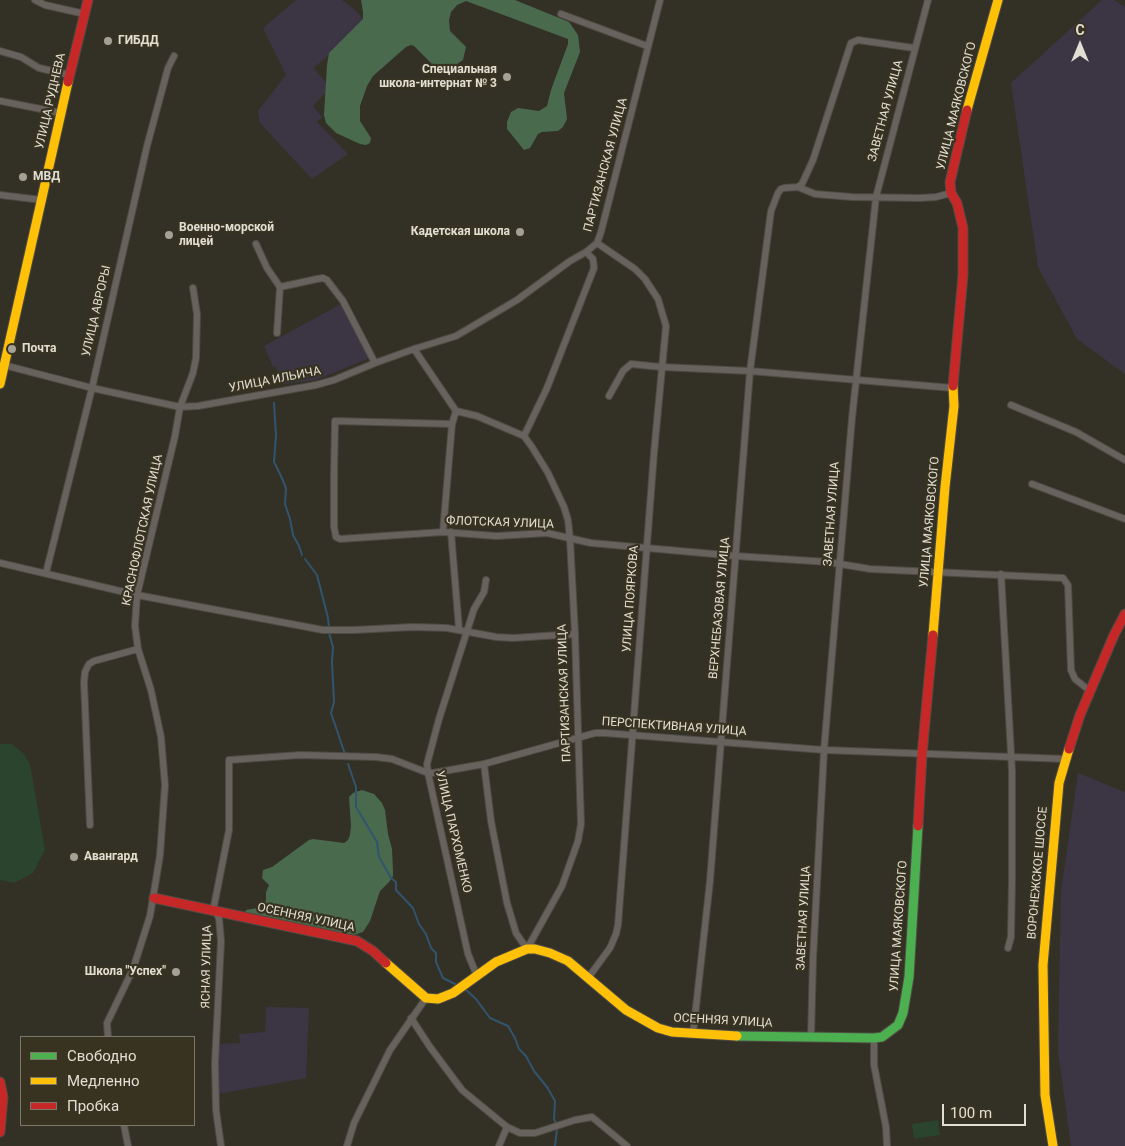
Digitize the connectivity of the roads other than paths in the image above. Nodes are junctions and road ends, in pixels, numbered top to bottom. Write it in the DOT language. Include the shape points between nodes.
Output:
graph roads {
  1 [pos="35,0"];
  2 [pos="88,0"];
  3 [pos="660,0"];
  4 [pos="928,0"];
  5 [pos="998,0"];
  6 [pos="85,14"];
  7 [pos="561,14"];
  8 [pos="648,46"];
  9 [pos="914,48"];
  10 [pos="0,50"];
  11 [pos="174,56"];
  12 [pos="70,76"];
  13 [pos="0,102"];
  14 [pos="61,113"];
  15 [pos="798,187"];
  16 [pos="951,193"];
  17 [pos="0,195"];
  18 [pos="876,197"];
  19 [pos="42,200"];
  20 [pos="597,243"];
  21 [pos="256,244"];
  22 [pos="586,252"];
  23 [pos="280,287"];
  24 [pos="193,288"];
  25 [pos="276,333"];
  26 [pos="414,349"];
  27 [pos="375,363"];
  28 [pos="2,364"];
  29 [pos="661,368"];
  30 [pos="750,371"];
  31 [pos="856,380"];
  32 [pos="0,384"];
  33 [pos="92,388"];
  34 [pos="953,388"];
  35 [pos="609,396"];
  36 [pos="1011,405"];
  37 [pos="180,407"];
  38 [pos="456,411"];
  39 [pos="452,424"];
  40 [pos="524,436"];
  41 [pos="1125,460"];
  42 [pos="1032,484"];
  43 [pos="1125,519"];
  44 [pos="443,532"];
  45 [pos="451,532"];
  46 [pos="570,539"];
  47 [pos="646,549"];
  48 [pos="736,556"];
  49 [pos="0,563"];
  50 [pos="840,564"];
  51 [pos="46,573"];
  52 [pos="939,573"];
  53 [pos="1000,574"];
  54 [pos="486,580"];
  55 [pos="138,595"];
  56 [pos="1125,614"];
  57 [pos="458,629"];
  58 [pos="467,632"];
  59 [pos="574,634"];
  60 [pos="138,650"];
  61 [pos="1090,691"];
  62 [pos="633,734"];
  63 [pos="578,738"];
  64 [pos="720,741"];
  65 [pos="824,750"];
  66 [pos="922,755"];
  67 [pos="1011,757"];
  68 [pos="1066,759"];
  69 [pos="229,760"];
  70 [pos="484,764"];
  71 [pos="428,773"];
  72 [pos="90,825"];
  73 [pos="154,898"];
  74 [pos="215,911"];
  75 [pos="1008,948"];
  76 [pos="527,949"];
  77 [pos="477,976"];
  78 [pos="588,978"];
  79 [pos="426,998"];
  80 [pos="411,1018"];
  81 [pos="692,1034"];
  82 [pos="108,1036"];
  83 [pos="811,1037"];
  84 [pos="874,1038"];
  85 [pos="0,1082"];
  86 [pos="124,1126"];
  87 [pos="507,1127"];
  88 [pos="0,1132"];
  89 [pos="128,1146"];
  90 [pos="220,1146"];
  91 [pos="347,1146"];
  92 [pos="499,1146"];
  93 [pos="628,1146"];
  94 [pos="887,1146"];
  95 [pos="1053,1146"];
  1 -- 6 [label="street"];
  2 -- 6 [label="street, УЛИЦА РУДНЕВА"];
  3 -- 8 [label="street, ПАРТИЗАНСКАЯ УЛИЦА"];
  4 -- 9 [label="street, ЗАВЕТНАЯ УЛИЦА"];
  5 -- 16 [label="street, УЛИЦА МАЯКОВСКОГО" via="964,120 950,182"];
  6 -- 12 [label="street, УЛИЦА РУДНЕВА"];
  7 -- 8 [label="street"];
  8 -- 20 [label="street, ПАРТИЗАНСКАЯ УЛИЦА"];
  9 -- 15 [label="street" via="858,40 851,43 814,160"];
  9 -- 18 [label="street, ЗАВЕТНАЯ УЛИЦА"];
  10 -- 12 [label="street" via="39,68"];
  11 -- 33 [label="street, УЛИЦА АВРОРЫ" via="147,146"];
  12 -- 14 [label="street, УЛИЦА РУДНЕВА"];
  13 -- 14 [label="street"];
  14 -- 19 [label="street, УЛИЦА РУДНЕВА"];
  15 -- 18 [label="street" via="816,194"];
  15 -- 30 [label="street, ВЕРХНЕБАЗОВАЯ УЛИЦА" via="781,189 771,212"];
  16 -- 18 [label="street" via="928,197"];
  16 -- 34 [label="street, УЛИЦА МАЯКОВСКОГО" via="964,228"];
  17 -- 19 [label="street"];
  18 -- 31 [label="street, ЗАВЕТНАЯ УЛИЦА"];
  19 -- 28 [label="street, УЛИЦА РУДНЕВА"];
  20 -- 22 [label="street, ПАРТИЗАНСКАЯ УЛИЦА"];
  20 -- 29 [label="street, УЛИЦА ПОЯРКОВА" via="636,270 658,299 666,326"];
  21 -- 23 [label="street"];
  22 -- 26 [label="street, УЛИЦА ИЛЬИЧА" via="470,329"];
  22 -- 40 [label="street" via="593,259 594,268 547,388"];
  23 -- 25 [label="street"];
  23 -- 27 [label="street" via="323,278 327,280 343,301"];
  24 -- 37 [label="street, КРАСНОФЛОТСКАЯ УЛИЦА" via="198,321 196,358"];
  26 -- 27 [label="street, УЛИЦА ИЛЬИЧА"];
  26 -- 38 [label="street"];
  27 -- 37 [label="street, УЛИЦА ИЛЬИЧА" via="316,385"];
  28 -- 32 [label="street, УЛИЦА РУДНЕВА"];
  28 -- 33 [label="street, УЛИЦА ИЛЬИЧА"];
  29 -- 30 [label="street"];
  29 -- 35 [label="street" via="627,366"];
  29 -- 47 [label="street, УЛИЦА ПОЯРКОВА"];
  30 -- 31 [label="street"];
  30 -- 48 [label="street, ВЕРХНЕБАЗОВАЯ УЛИЦА"];
  31 -- 34 [label="street"];
  31 -- 50 [label="street, ЗАВЕТНАЯ УЛИЦА"];
  33 -- 37 [label="street, УЛИЦА ИЛЬИЧА"];
  33 -- 51 [label="street, УЛИЦА АВРОРЫ"];
  34 -- 52 [label="street, УЛИЦА МАЯКОВСКОГО"];
  36 -- 41 [label="street" via="1076,432"];
  37 -- 55 [label="street, КРАСНОФЛОТСКАЯ УЛИЦА"];
  38 -- 39 [label="street"];
  38 -- 40 [label="street" via="477,416"];
  39 -- 44 [label="street"];
  39 -- 44 [label="street, ФЛОТСКАЯ УЛИЦА" via="335,421 336,537"];
  40 -- 46 [label="street, ПАРТИЗАНСКАЯ УЛИЦА" via="555,486 568,520"];
  42 -- 43 [label="street"];
  44 -- 45 [label="street, ФЛОТСКАЯ УЛИЦА"];
  45 -- 46 [label="street, ФЛОТСКАЯ УЛИЦА" via="496,536 547,533"];
  45 -- 57 [label="street"];
  46 -- 47 [label="street, ФЛОТСКАЯ УЛИЦА"];
  46 -- 59 [label="street, ПАРТИЗАНСКАЯ УЛИЦА"];
  47 -- 48 [label="street, ФЛОТСКАЯ УЛИЦА"];
  47 -- 62 [label="street, УЛИЦА ПОЯРКОВА"];
  48 -- 50 [label="street, ФЛОТСКАЯ УЛИЦА"];
  48 -- 64 [label="street, ВЕРХНЕБАЗОВАЯ УЛИЦА"];
  49 -- 51 [label="street"];
  50 -- 52 [label="street, ФЛОТСКАЯ УЛИЦА"];
  50 -- 65 [label="street, ЗАВЕТНАЯ УЛИЦА"];
  51 -- 55 [label="street"];
  52 -- 53 [label="street, ФЛОТСКАЯ УЛИЦА"];
  52 -- 66 [label="street, УЛИЦА МАЯКОВСКОГО"];
  53 -- 61 [label="street, ФЛОТСКАЯ УЛИЦА" via="1062,578 1068,585 1071,670 1075,679"];
  53 -- 67 [label="street"];
  54 -- 58 [label="street, УЛИЦА ПАРХОМЕНКО"];
  55 -- 57 [label="street" via="323,630 413,626"];
  55 -- 60 [label="street, КРАСНОФЛОТСКАЯ УЛИЦА" via="135,626"];
  56 -- 61 [label="street, ВОРОНЕЖСКОЕ ШОССЕ"];
  57 -- 58 [label="street"];
  58 -- 59 [label="street" via="513,638"];
  58 -- 71 [label="street, УЛИЦА ПАРХОМЕНКО" via="428,757"];
  59 -- 63 [label="street, ПАРТИЗАНСКАЯ УЛИЦА"];
  60 -- 72 [label="street" via="94,661 86,672"];
  60 -- 73 [label="street, КРАСНОФЛОТСКАЯ УЛИЦА" via="155,704 165,785"];
  61 -- 68 [label="street, ВОРОНЕЖСКОЕ ШОССЕ"];
  62 -- 63 [label="street, ПЕРСПЕКТИВНАЯ УЛИЦА" via="595,733"];
  62 -- 64 [label="street, ПЕРСПЕКТИВНАЯ УЛИЦА"];
  62 -- 78 [label="street, УЛИЦА ПОЯРКОВА" via="618,925 610,948"];
  63 -- 70 [label="street, ПЕРСПЕКТИВНАЯ УЛИЦА"];
  63 -- 76 [label="street, ПАРТИЗАНСКАЯ УЛИЦА" via="581,830 562,886"];
  64 -- 65 [label="street, ПЕРСПЕКТИВНАЯ УЛИЦА"];
  64 -- 81 [label="street, ВЕРХНЕБАЗОВАЯ УЛИЦА" via="709,891"];
  65 -- 66 [label="street, ПЕРСПЕКТИВНАЯ УЛИЦА"];
  65 -- 83 [label="street, ЗАВЕТНАЯ УЛИЦА"];
  66 -- 67 [label="street, ПЕРСПЕКТИВНАЯ УЛИЦА"];
  66 -- 84 [label="street, УЛИЦА МАЯКОВСКОГО" via="907,995 898,1025"];
  67 -- 68 [label="street, ПЕРСПЕКТИВНАЯ УЛИЦА"];
  67 -- 75 [label="street" via="1013,861"];
  68 -- 95 [label="street, ВОРОНЕЖСКОЕ ШОССЕ" via="1058,791 1043,956 1045,1095"];
  69 -- 71 [label="street, ПЕРСПЕКТИВНАЯ УЛИЦА" via="300,755 376,757 392,759"];
  69 -- 74 [label="street, ЯСНАЯ УЛИЦА" via="229,830"];
  70 -- 71 [label="street, ПЕРСПЕКТИВНАЯ УЛИЦА"];
  70 -- 76 [label="street" via="505,897 516,933"];
  71 -- 77 [label="street, УЛИЦА ПАРХОМЕНКО" via="468,954"];
  73 -- 74 [label="street, ОСЕННЯЯ УЛИЦА"];
  73 -- 82 [label="street, КРАСНОФЛОТСКАЯ УЛИЦА" via="132,969 107,1023"];
  74 -- 79 [label="street, ОСЕННЯЯ УЛИЦА" via="357,941"];
  74 -- 90 [label="street, ЯСНАЯ УЛИЦА" via="221,940 215,1063"];
  76 -- 77 [label="street" via="496,962"];
  76 -- 78 [label="street, ОСЕННЯЯ УЛИЦА" via="543,950 561,958"];
  77 -- 79 [label="street" via="453,994 438,999"];
  78 -- 81 [label="street, ОСЕННЯЯ УЛИЦА" via="626,1010 658,1028"];
  79 -- 80 [label="street"];
  80 -- 87 [label="street" via="462,1090"];
  80 -- 91 [label="street" via="369,1092"];
  81 -- 83 [label="street, ОСЕННЯЯ УЛИЦА"];
  83 -- 84 [label="street, ОСЕННЯЯ УЛИЦА"];
  84 -- 94 [label="street" via="874,1065"];
  85 -- 88 [label="street"];
  86 -- 89 [label="street"];
  87 -- 92 [label="street"];
  87 -- 93 [label="street" via="524,1134 542,1132 592,1117"];
}
